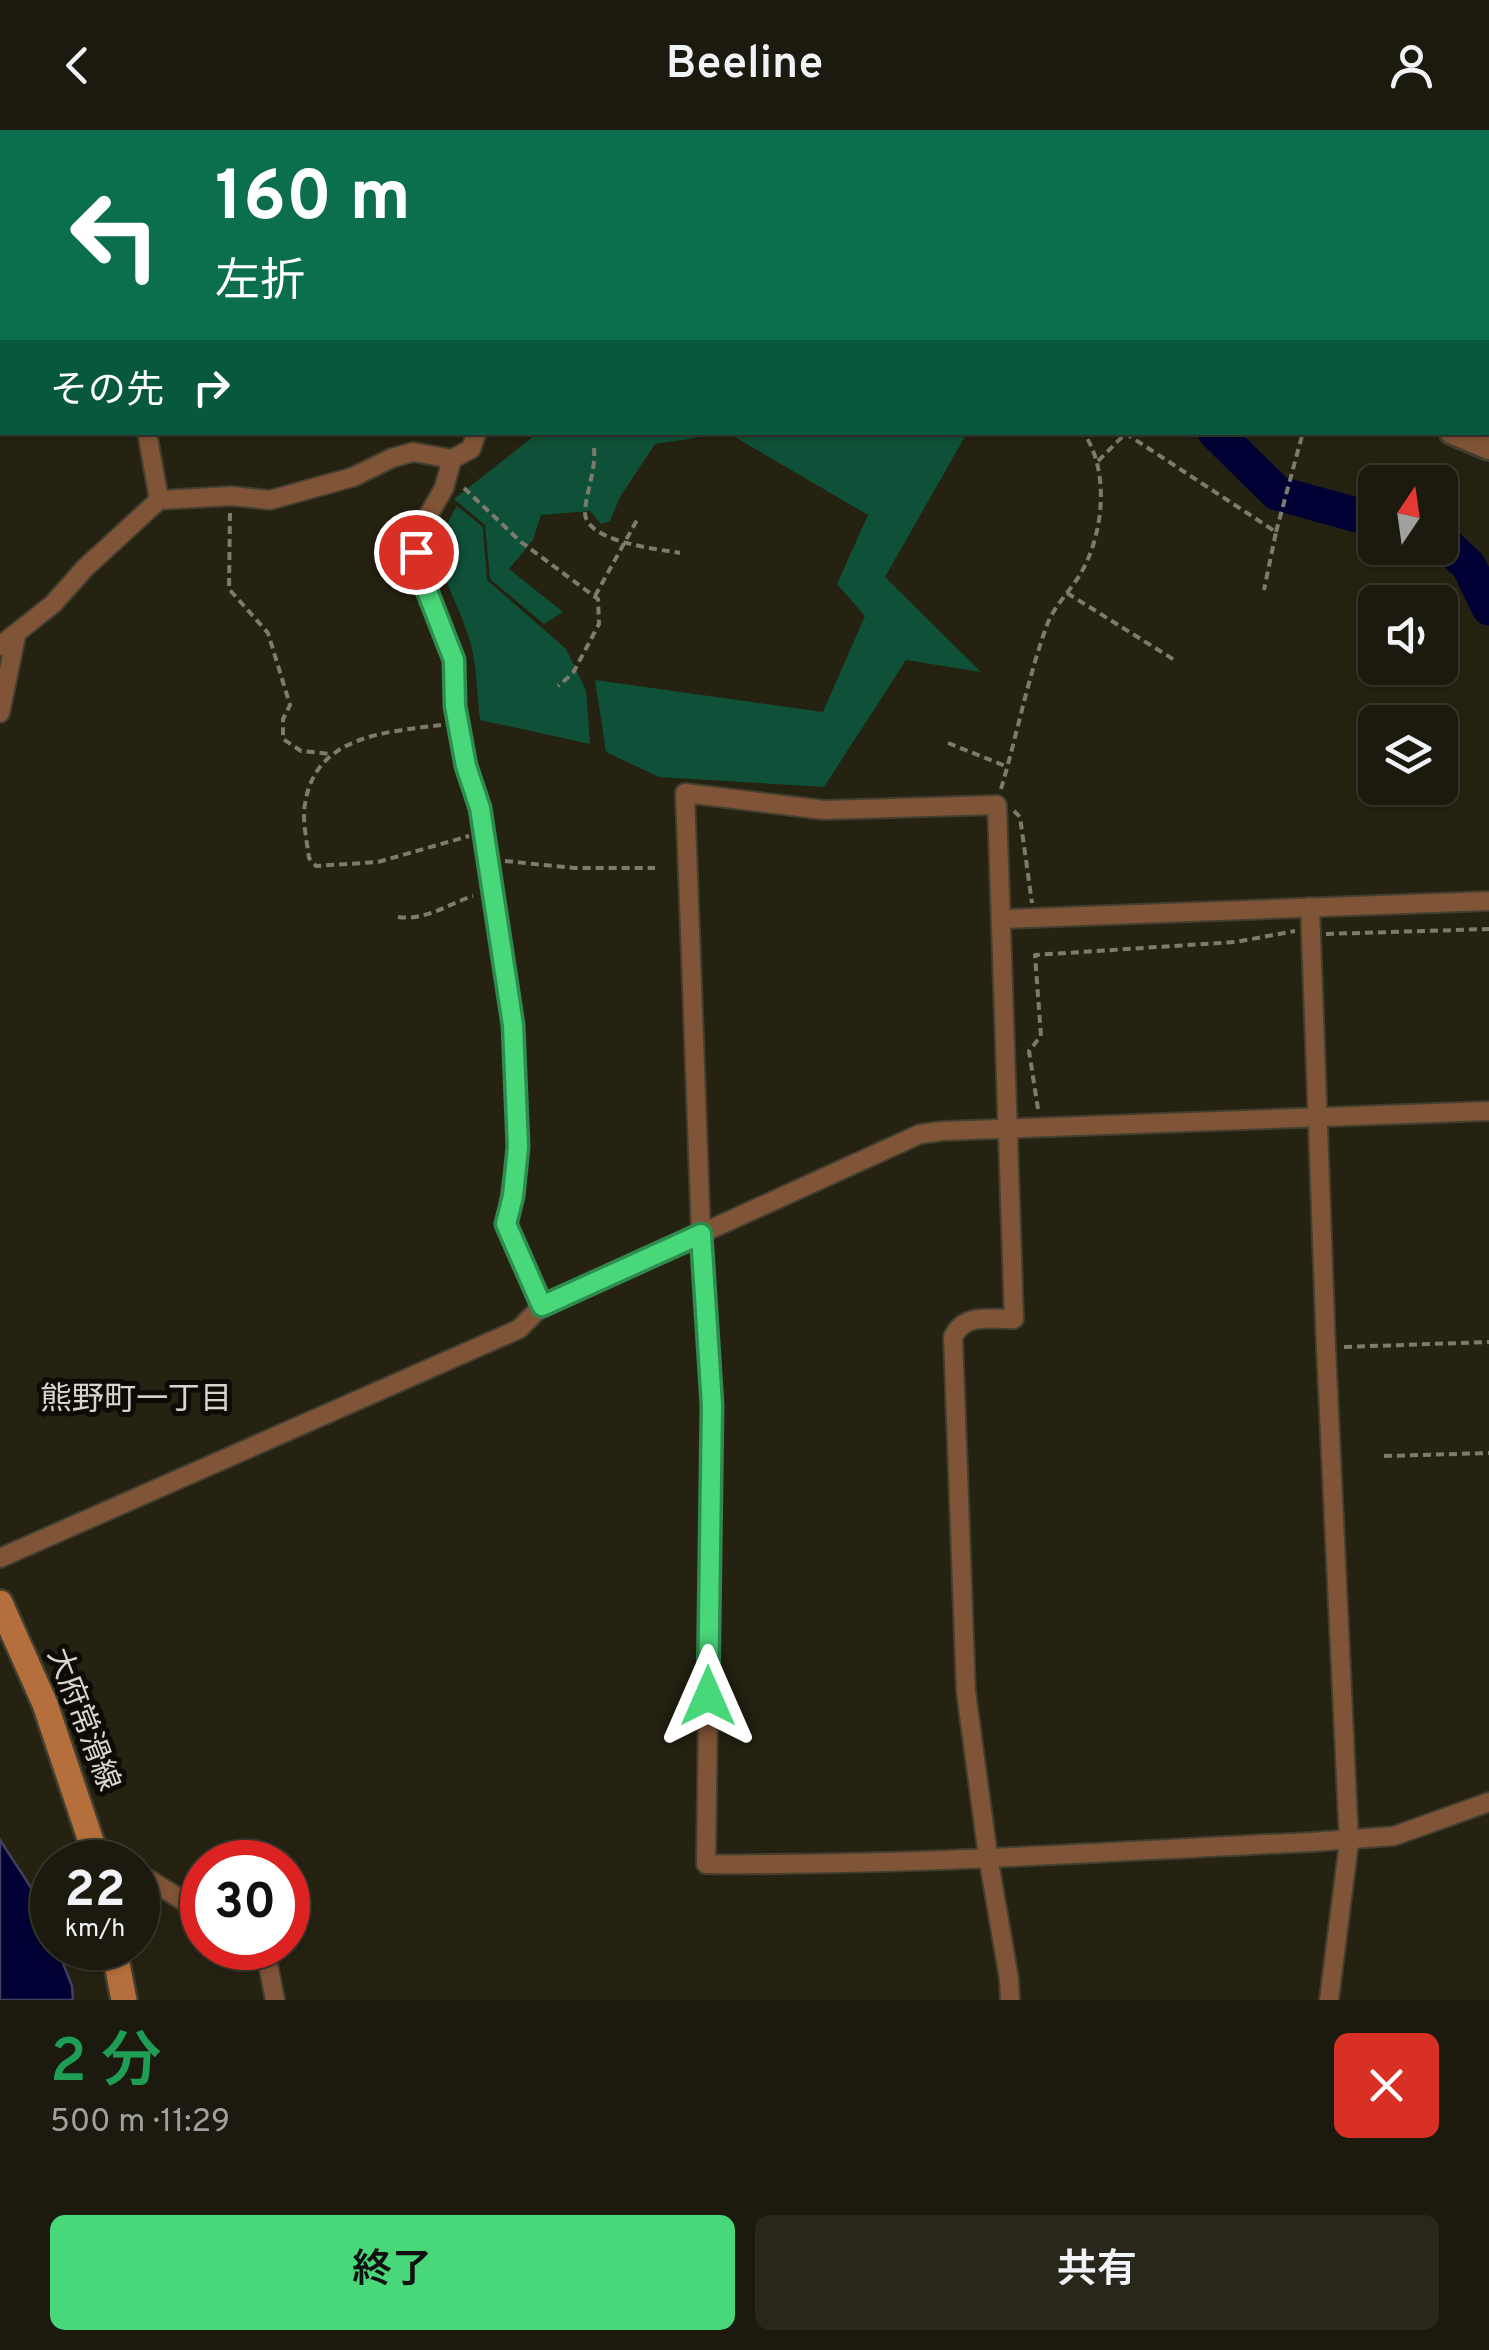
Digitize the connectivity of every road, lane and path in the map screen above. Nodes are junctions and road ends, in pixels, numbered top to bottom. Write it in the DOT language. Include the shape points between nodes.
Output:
graph roads {
  1 [pos="148,435"];
  2 [pos="476,435"];
  3 [pos="1085,435"];
  4 [pos="1124,435"];
  5 [pos="1129,435"];
  6 [pos="1302,435"];
  7 [pos="1458,435"];
  8 [pos="594,448"];
  9 [pos="1489,448"];
  10 [pos="452,459"];
  11 [pos="1098,461"];
  12 [pos="231,496"];
  13 [pos="478,499"];
  14 [pos="159,500"];
  15 [pos="638,520"];
  16 [pos="1276,532"];
  17 [pos="625,543"];
  18 [pos="680,553"];
  19 [pos="1264,590"];
  20 [pos="1067,593"];
  21 [pos="595,596"];
  22 [pos="8,641"];
  23 [pos="1176,661"];
  24 [pos="558,686"];
  25 [pos="455,706"];
  26 [pos="0,713"];
  27 [pos="948,743"];
  28 [pos="332,754"];
  29 [pos="1008,767"];
  30 [pos="997,805"];
  31 [pos="483,831"];
  32 [pos="488,862"];
  33 [pos="655,868"];
  34 [pos="493,891"];
  35 [pos="1489,901"];
  36 [pos="1310,907"];
  37 [pos="398,917"];
  38 [pos="1035,917"];
  39 [pos="1002,919"];
  40 [pos="1489,929"];
  41 [pos="1311,931"];
  42 [pos="1489,1111"];
  43 [pos="1317,1117"];
  44 [pos="1041,1128"];
  45 [pos="1008,1130"];
  46 [pos="701,1234"];
  47 [pos="542,1306"];
  48 [pos="1489,1342"];
  49 [pos="1326,1348"];
  50 [pos="1489,1453"];
  51 [pos="1384,1456"];
  52 [pos="0,1558"];
  53 [pos="0,1604"];
  54 [pos="1489,1802"];
  55 [pos="96,1840"];
  56 [pos="1349,1842"];
  57 [pos="988,1856"];
  58 [pos="118,1970"];
  59 [pos="270,1970"];
  60 [pos="124,2000"];
  61 [pos="274,2000"];
  62 [pos="1010,2000"];
  63 [pos="1329,2000"];
  1 -- 14 [label="street"];
  2 -- 10 [label="street" via="471,449"];
  3 -- 11 [label="path"];
  4 -- 11 [label="path"];
  5 -- 16 [label="path"];
  6 -- 16 [label="path"];
  7 -- 9 [label="street"];
  8 -- 17 [label="path" via="586,520"];
  10 -- 12 [label="street" via="413,452 270,500"];
  10 -- 25 [label="street" via="416,552 454,660"];
  11 -- 20 [label="path" via="1096,532"];
  12 -- 14 [label="street"];
  12 -- 28 [label="path" via="229,589 268,633 276,653 290,705 283,739 301,750"];
  13 -- 21 [label="path" via="521,542"];
  14 -- 22 [label="street"];
  15 -- 17 [label="path"];
  16 -- 19 [label="path"];
  17 -- 18 [label="path"];
  17 -- 21 [label="path"];
  20 -- 23 [label="path"];
  20 -- 29 [label="path" via="1048,621"];
  21 -- 24 [label="path" via="599,624"];
  22 -- 26 [label="street"];
  25 -- 28 [label="path" via="445,724 382,732"];
  25 -- 31 [label="street"];
  27 -- 29 [label="path"];
  28 -- 31 [label="path" via="323,760 305,804 311,864 378,862"];
  29 -- 30 [label="path"];
  30 -- 38 [label="path" via="1020,817"];
  30 -- 39 [label="street"];
  30 -- 46 [label="street" via="824,810 684,792"];
  31 -- 32 [label="street"];
  32 -- 33 [label="path"];
  32 -- 34 [label="street"];
  34 -- 37 [label="path" via="435,913"];
  34 -- 47 [label="street" via="517,1080 518,1147 506,1224"];
  35 -- 36 [label="street"];
  36 -- 38 [label="street"];
  36 -- 41 [label="street"];
  38 -- 39 [label="street"];
  39 -- 45 [label="street"];
  40 -- 41 [label="path"];
  41 -- 43 [label="street"];
  41 -- 44 [label="path" via="1035,955 1041,1036 1029,1051"];
  42 -- 43 [label="street"];
  43 -- 44 [label="street"];
  43 -- 49 [label="street"];
  44 -- 45 [label="street"];
  45 -- 46 [label="street" via="920,1134"];
  45 -- 57 [label="street" via="1014,1318 967,1320 954,1337 966,1692"];
  46 -- 47 [label="street"];
  46 -- 57 [label="street" via="712,1405 706,1864"];
  47 -- 52 [label="street" via="518,1328"];
  48 -- 49 [label="path"];
  49 -- 56 [label="street"];
  50 -- 51 [label="path"];
  53 -- 55 [label="main road, 大府常滑線"];
  54 -- 56 [label="street" via="1394,1836"];
  56 -- 57 [label="street"];
  56 -- 63 [label="street"];
  57 -- 62 [label="street"];
  58 -- 60 [label="main road"];
  59 -- 61 [label="street"];
}
